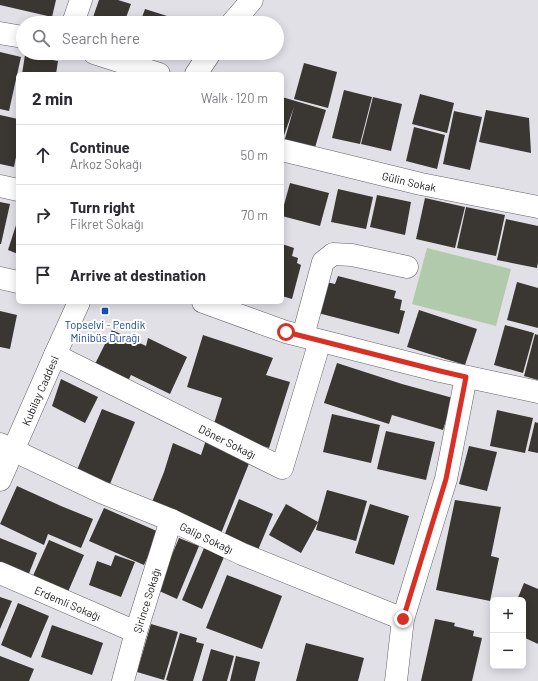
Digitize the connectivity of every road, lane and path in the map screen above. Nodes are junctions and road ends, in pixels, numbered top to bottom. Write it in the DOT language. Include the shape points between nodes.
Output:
graph roads {
  1 [pos="81,0"];
  2 [pos="252,0"];
  3 [pos="75,16"];
  4 [pos="238,16"];
  5 [pos="0,33"];
  6 [pos="16,36"];
  7 [pos="116,60"];
  8 [pos="205,60"];
  9 [pos="153,72"];
  10 [pos="197,72"];
  11 [pos="284,150"];
  12 [pos="0,186"];
  13 [pos="16,190"];
  14 [pos="538,207"];
  15 [pos="407,267"];
  16 [pos="0,278"];
  17 [pos="16,282"];
  18 [pos="79,304"];
  19 [pos="209,304"];
  20 [pos="312,338"];
  21 [pos="55,355"];
  22 [pos="466,377"];
  23 [pos="538,392"];
  24 [pos="7,447"];
  25 [pos="0,480"];
  26 [pos="171,520"];
  27 [pos="0,573"];
  28 [pos="403,619"];
  29 [pos="136,632"];
  30 [pos="128,680"];
  31 [pos="396,681"];
  1 -- 3 [label="street"];
  2 -- 4 [label="street"];
  5 -- 6 [label="street"];
  7 -- 9 [label="street"];
  8 -- 10 [label="street"];
  11 -- 14 [label="street, Gülin Sokak" via="421,184"];
  12 -- 13 [label="street"];
  15 -- 20 [label="street" via="352,255 333,254 323,262"];
  16 -- 17 [label="street"];
  18 -- 21 [label="street, Kubilay Caddesi"];
  19 -- 20 [label="street" via="286,332"];
  20 -- 21 [label="street, Döner Sokağı" via="282,468"];
  20 -- 22 [label="street"];
  21 -- 24 [label="street, Kubilay Caddesi"];
  22 -- 23 [label="street"];
  22 -- 28 [label="street" via="446,479"];
  24 -- 25 [label="street, Kubilay Caddesi"];
  24 -- 26 [label="street, Galip Sokağı" via="101,492"];
  26 -- 28 [label="street, Galip Sokağı" via="242,554"];
  26 -- 29 [label="street, Şirince Sokağı"];
  27 -- 29 [label="street, Erdemli Sokağı"];
  28 -- 31 [label="street"];
  29 -- 30 [label="street, Şirince Sokağı"];
}
